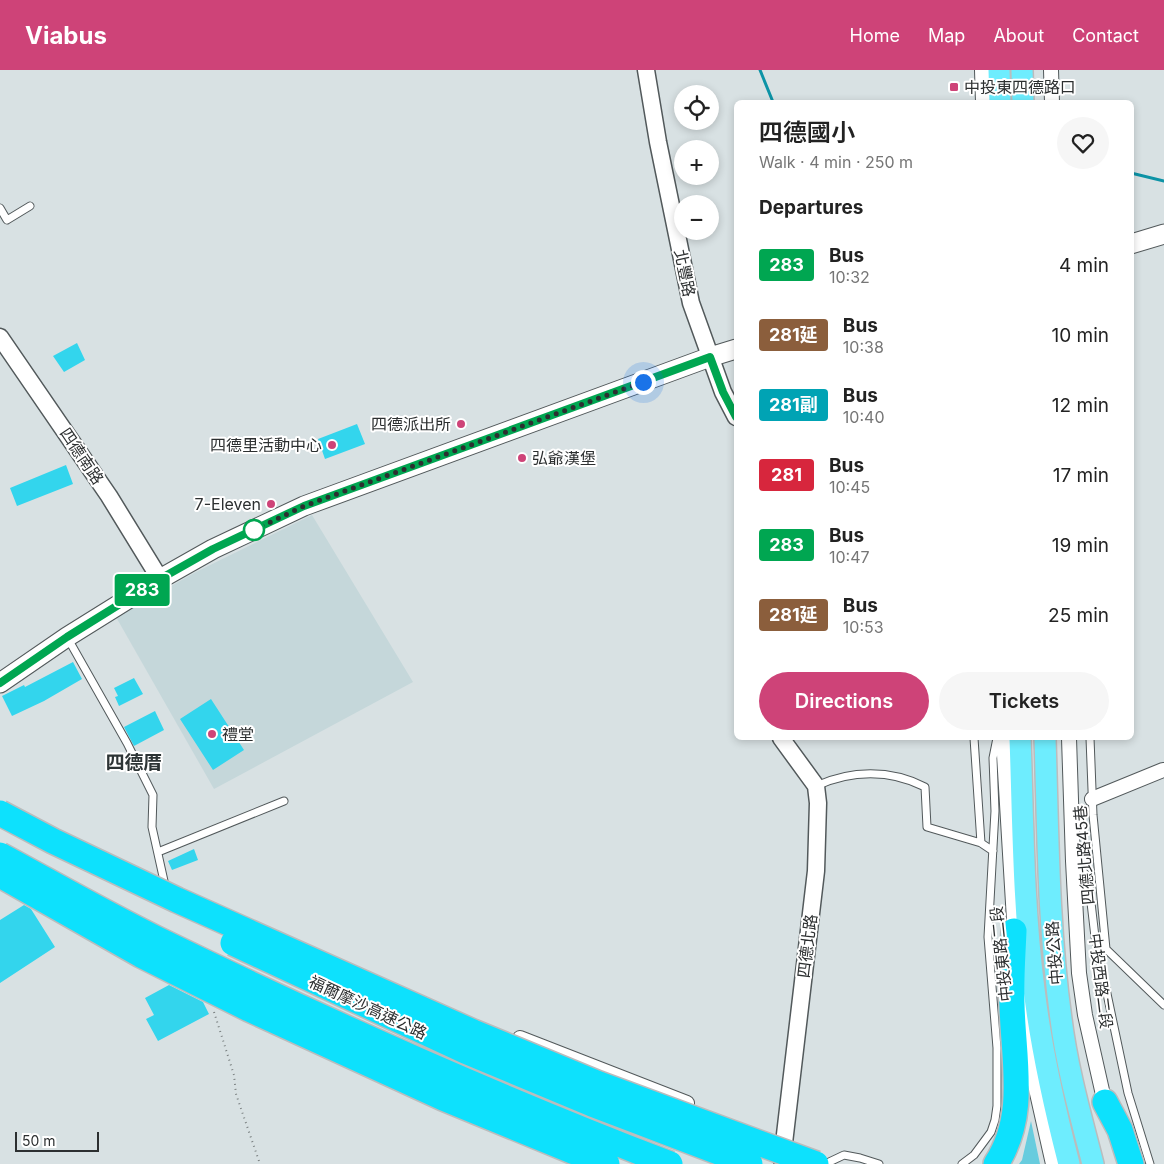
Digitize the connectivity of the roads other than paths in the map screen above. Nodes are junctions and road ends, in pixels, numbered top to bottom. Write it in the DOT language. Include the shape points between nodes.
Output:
graph roads {
  1 [pos="646,70"];
  2 [pos="982,70"];
  3 [pos="999,70"];
  4 [pos="1022,70"];
  5 [pos="1051,70"];
  6 [pos="983,100"];
  7 [pos="1000,100"];
  8 [pos="1024,100"];
  9 [pos="1052,100"];
  10 [pos="30,206"];
  11 [pos="0,208"];
  12 [pos="1164,234"];
  13 [pos="1134,243"];
  14 [pos="0,337"];
  15 [pos="734,351"];
  16 [pos="710,357"];
  17 [pos="734,413"];
  18 [pos="160,579"];
  19 [pos="67,637"];
  20 [pos="0,683"];
  21 [pos="783,740"];
  22 [pos="974,740"];
  23 [pos="997,740"];
  24 [pos="1003,740"];
  25 [pos="1020,740"];
  26 [pos="1045,740"];
  27 [pos="1063,740"];
  28 [pos="1069,740"];
  29 [pos="1090,740"];
  30 [pos="1069,752"];
  31 [pos="1164,770"];
  32 [pos="816,786"];
  33 [pos="1092,799"];
  34 [pos="284,801"];
  35 [pos="0,804"];
  36 [pos="0,812"];
  37 [pos="0,821"];
  38 [pos="981,843"];
  39 [pos="993,851"];
  40 [pos="158,852"];
  41 [pos="0,855"];
  42 [pos="1073,861"];
  43 [pos="0,875"];
  44 [pos="0,880"];
  45 [pos="164,881"];
  46 [pos="1014,931"];
  47 [pos="1164,1005"];
  48 [pos="606,1072"];
  49 [pos="1105,1102"];
  50 [pos="784,1141"];
  51 [pos="574,1163"];
  52 [pos="607,1164"];
  53 [pos="670,1164"];
  54 [pos="750,1164"];
  55 [pos="781,1164"];
  56 [pos="816,1164"];
  57 [pos="825,1164"];
  58 [pos="879,1164"];
  59 [pos="962,1164"];
  60 [pos="996,1164"];
  61 [pos="1053,1164"];
  62 [pos="1069,1164"];
  63 [pos="1093,1164"];
  64 [pos="1122,1164"];
  65 [pos="1131,1164"];
  66 [pos="1150,1164"];
  1 -- 16 [label="street, 北豐路" via="692,303"];
  2 -- 6 [label="street"];
  3 -- 7 [label="main road"];
  4 -- 8 [label="main road"];
  5 -- 9 [label="street"];
  10 -- 11 [label="lane" via="7,220"];
  12 -- 13 [label="main road"];
  14 -- 18 [label="street, 四德南路" via="109,496"];
  15 -- 16 [label="main road"];
  16 -- 17 [label="street"];
  16 -- 18 [label="main road" via="304,506 213,549"];
  18 -- 19 [label="main road"];
  19 -- 20 [label="main road"];
  19 -- 40 [label="lane" via="153,795 152,827"];
  21 -- 32 [label="street"];
  22 -- 38 [label="lane"];
  23 -- 39 [label="lane" via="993,758"];
  24 -- 46 [label="street, 中投東路二段"];
  25 -- 62 [label="main road, 中投公路" via="1025,887 1034,989 1057,1119"];
  26 -- 63 [label="main road, 中投公路" via="1055,975 1073,1083"];
  27 -- 30 [label="street"];
  28 -- 30 [label="street, 中投西路二段"];
  29 -- 33 [label="lane, 四德北路45巷"];
  30 -- 42 [label="street, 中投西路二段"];
  31 -- 33 [label="street"];
  32 -- 38 [label="lane" via="850,774 903,777 924,786 927,827"];
  32 -- 50 [label="street, 四德北路" via="816,871"];
  33 -- 47 [label="lane, 四德北路45巷" via="1106,949"];
  34 -- 40 [label="lane"];
  35 -- 45 [label="street"];
  36 -- 56 [label="highway, bridge" via="177,900 473,1032 599,1084"];
  37 -- 54 [label="highway, 福爾摩沙高速公路, bridge" via="171,913 465,1051"];
  38 -- 39 [label="lane"];
  39 -- 59 [label="lane" via="988,937 997,1048 997,1106 991,1132 974,1155"];
  40 -- 45 [label="lane"];
  41 -- 53 [label="highway, 福爾摩沙高速公路, bridge" via="156,938 274,994 463,1080"];
  42 -- 49 [label="street, 中投西路二段" via="1079,973"];
  42 -- 66 [label="lane" via="1088,877 1095,937 1128,1094"];
  43 -- 52 [label="highway, bridge" via="141,955 249,1009 443,1098"];
  44 -- 51 [label="street" via="209,998"];
  45 -- 48 [label="street" via="484,1024"];
  46 -- 60 [label="highway" via="1012,1003 1016,1109 1013,1126"];
  46 -- 61 [label="street, 中投東路二段" via="1034,1080"];
  48 -- 50 [label="street"];
  48 -- 51 [label="street"];
  49 -- 64 [label="street, 中投西路二段"];
  49 -- 65 [label="highway" via="1120,1130"];
  50 -- 55 [label="street, 四德北路"];
  57 -- 58 [label="lane" via="844,1156"];
}
